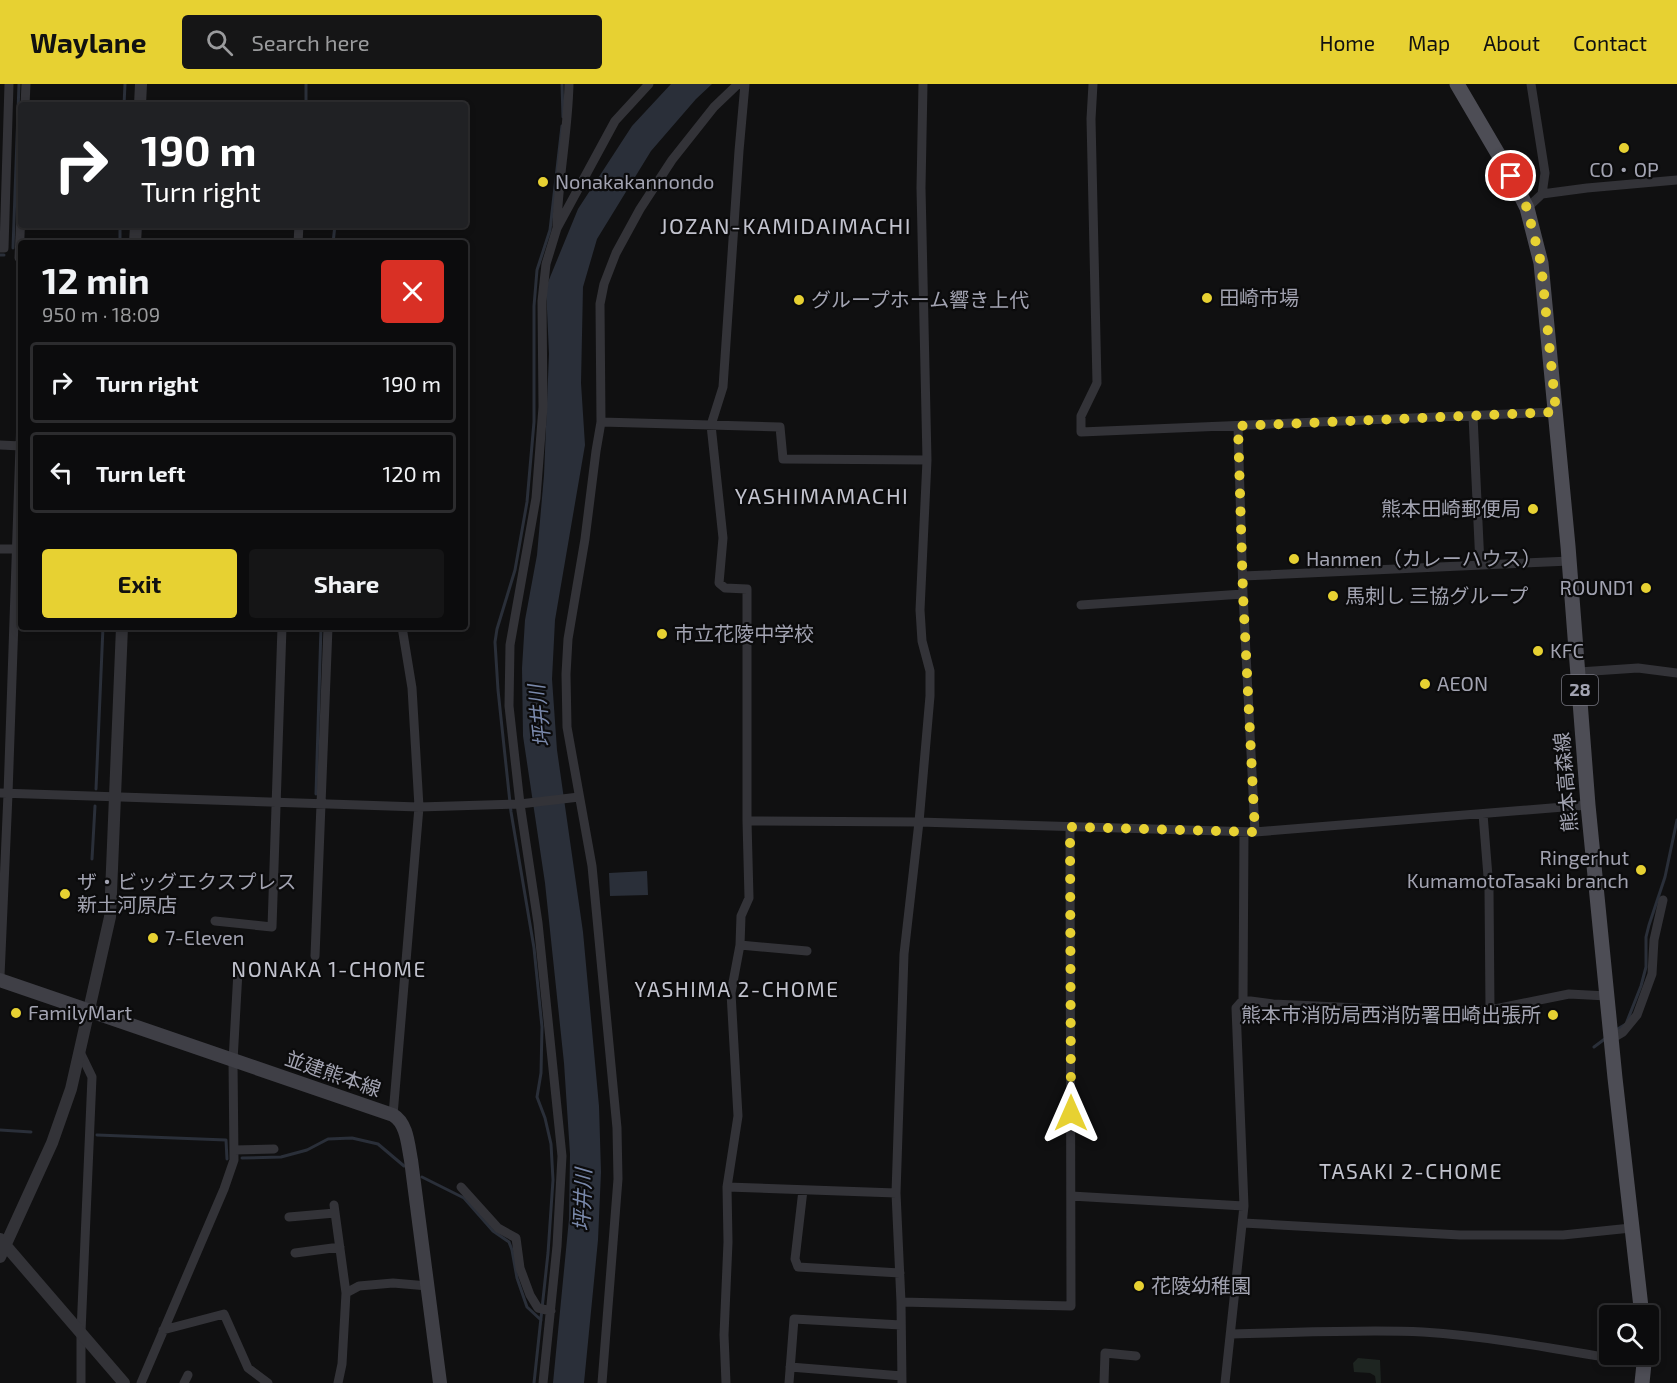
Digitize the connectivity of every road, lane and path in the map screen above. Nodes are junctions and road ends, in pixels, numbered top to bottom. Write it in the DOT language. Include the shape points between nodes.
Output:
graph roads {
  1 [pos="9,84"];
  2 [pos="26,84"];
  3 [pos="141,84"];
  4 [pos="569,84"];
  5 [pos="649,84"];
  6 [pos="738,84"];
  7 [pos="745,84"];
  8 [pos="923,84"];
  9 [pos="1093,84"];
  10 [pos="1457,84"];
  11 [pos="1531,84"];
  12 [pos="25,102"];
  13 [pos="140,102"];
  14 [pos="1677,180"];
  15 [pos="1542,194"];
  16 [pos="1527,208"];
  17 [pos="557,228"];
  18 [pos="2,248"];
  19 [pos="18,259"];
  20 [pos="1556,412"];
  21 [pos="1473,416"];
  22 [pos="601,422"];
  23 [pos="711,425"];
  24 [pos="1238,426"];
  25 [pos="0,444"];
  26 [pos="18,446"];
  27 [pos="927,460"];
  28 [pos="0,549"];
  29 [pos="18,549"];
  30 [pos="1569,561"];
  31 [pos="18,565"];
  32 [pos="1479,565"];
  33 [pos="1243,576"];
  34 [pos="1243,594"];
  35 [pos="1081,605"];
  36 [pos="122,630"];
  37 [pos="282,630"];
  38 [pos="328,630"];
  39 [pos="402,630"];
  40 [pos="1579,672"];
  41 [pos="1677,673"];
  42 [pos="4,793"];
  43 [pos="116,798"];
  44 [pos="575,798"];
  45 [pos="277,803"];
  46 [pos="322,803"];
  47 [pos="524,803"];
  48 [pos="1588,805"];
  49 [pos="419,807"];
  50 [pos="1483,814"];
  51 [pos="747,821"];
  52 [pos="919,822"];
  53 [pos="1070,827"];
  54 [pos="1244,832"];
  55 [pos="1255,832"];
  56 [pos="1663,900"];
  57 [pos="215,921"];
  58 [pos="740,945"];
  59 [pos="807,951"];
  60 [pos="315,956"];
  61 [pos="238,971"];
  62 [pos="0,978"];
  63 [pos="1607,996"];
  64 [pos="1243,1000"];
  65 [pos="1490,1010"];
  66 [pos="89,1012"];
  67 [pos="1611,1039"];
  68 [pos="79,1050"];
  69 [pos="233,1060"];
  70 [pos="393,1114"];
  71 [pos="274,1149"];
  72 [pos="234,1150"];
  73 [pos="460,1187"];
  74 [pos="727,1187"];
  75 [pos="803,1190"];
  76 [pos="896,1192"];
  77 [pos="1071,1196"];
  78 [pos="1244,1206"];
  79 [pos="290,1217"];
  80 [pos="1243,1223"];
  81 [pos="1631,1228"];
  82 [pos="2,1247"];
  83 [pos="340,1247"];
  84 [pos="295,1253"];
  85 [pos="900,1273"];
  86 [pos="428,1286"];
  87 [pos="346,1293"];
  88 [pos="901,1302"];
  89 [pos="1641,1305"];
  90 [pos="551,1311"];
  91 [pos="902,1325"];
  92 [pos="163,1330"];
  93 [pos="81,1332"];
  94 [pos="1232,1334"];
  95 [pos="1599,1353"];
  96 [pos="1137,1356"];
  97 [pos="1644,1365"];
  98 [pos="790,1367"];
  99 [pos="902,1379"];
  100 [pos="81,1383"];
  101 [pos="124,1383"];
  102 [pos="141,1383"];
  103 [pos="268,1383"];
  104 [pos="338,1383"];
  105 [pos="440,1383"];
  106 [pos="543,1383"];
  107 [pos="602,1383"];
  108 [pos="726,1383"];
  109 [pos="789,1383"];
  110 [pos="1104,1383"];
  111 [pos="1225,1383"];
  112 [pos="1642,1383"];
  1 -- 18 [label="street"];
  2 -- 12 [label="street"];
  3 -- 13 [label="street"];
  4 -- 17 [label="street"];
  5 -- 17 [label="street" via="615,121"];
  6 -- 22 [label="street" via="714,107 672,160 612,263 600,304"];
  7 -- 23 [label="street" via="723,387"];
  8 -- 27 [label="street" via="921,188"];
  9 -- 24 [label="street" via="1097,383 1081,416 1081,432"];
  10 -- 16 [label="main road, 熊本高森線 / 28"];
  11 -- 15 [label="street" via="1545,173"];
  14 -- 15 [label="street"];
  15 -- 16 [label="street"];
  16 -- 20 [label="main road, 熊本高森線 / 28" via="1541,263"];
  17 -- 47 [label="street" via="546,264 542,301 543,407 536,498 510,645 509,706"];
  18 -- 19 [label="street" via="9,257"];
  20 -- 21 [label="street"];
  20 -- 30 [label="main road, 熊本高森線 / 28"];
  21 -- 24 [label="street"];
  21 -- 32 [label="street"];
  22 -- 23 [label="street"];
  22 -- 44 [label="street" via="566,674"];
  23 -- 27 [label="street" via="780,427 783,459"];
  23 -- 51 [label="street" via="723,538 719,583 725,588 747,589"];
  24 -- 33 [label="street"];
  25 -- 26 [label="street"];
  27 -- 52 [label="street" via="920,610 930,696"];
  28 -- 29 [label="street"];
  30 -- 32 [label="street"];
  30 -- 40 [label="main road, 熊本高森線 / 28"];
  31 -- 42 [label="street"];
  32 -- 33 [label="street"];
  33 -- 34 [label="street"];
  34 -- 35 [label="street"];
  34 -- 55 [label="street"];
  36 -- 43 [label="street"];
  37 -- 45 [label="street"];
  38 -- 46 [label="street"];
  39 -- 49 [label="street" via="412,688"];
  40 -- 41 [label="street" via="1638,668"];
  40 -- 48 [label="main road, 熊本高森線 / 28"];
  42 -- 43 [label="street"];
  42 -- 62 [label="street"];
  43 -- 45 [label="street"];
  43 -- 66 [label="street" via="110,917"];
  44 -- 47 [label="street"];
  44 -- 107 [label="street" via="592,866 617,1128 617,1190"];
  45 -- 46 [label="street"];
  45 -- 57 [label="street" via="272,927"];
  46 -- 49 [label="street"];
  46 -- 60 [label="street"];
  47 -- 49 [label="street"];
  47 -- 90 [label="street" via="562,1156"];
  48 -- 50 [label="street"];
  48 -- 63 [label="main road, 熊本高森線 / 28"];
  49 -- 70 [label="street"];
  50 -- 55 [label="street"];
  50 -- 65 [label="street" via="1489,889"];
  51 -- 52 [label="street"];
  51 -- 58 [label="street" via="749,898 741,916"];
  52 -- 53 [label="street"];
  52 -- 76 [label="street" via="904,954"];
  53 -- 54 [label="street"];
  53 -- 77 [label="street"];
  54 -- 55 [label="street"];
  54 -- 64 [label="street"];
  56 -- 67 [label="street" via="1654,940 1652,974 1637,1015"];
  58 -- 59 [label="street"];
  58 -- 74 [label="street" via="731,993 738,1116"];
  61 -- 69 [label="street"];
  62 -- 66 [label="main road, 並建熊本線"];
  63 -- 65 [label="street" via="1569,994"];
  63 -- 67 [label="main road, 熊本高森線 / 28"];
  64 -- 65 [label="street" via="1412,1010"];
  64 -- 78 [label="street" via="1236,1008"];
  66 -- 68 [label="street"];
  66 -- 69 [label="main road, 並建熊本線"];
  67 -- 81 [label="main road, 熊本高森線 / 28"];
  68 -- 82 [label="street" via="71,1089 52,1143"];
  68 -- 93 [label="street" via="92,1077"];
  69 -- 70 [label="main road, 並建熊本線"];
  69 -- 72 [label="street"];
  70 -- 86 [label="main road, 並建熊本線" via="399,1118 409,1148"];
  71 -- 72 [label="street"];
  72 -- 92 [label="street" via="224,1189"];
  73 -- 90 [label="street" via="498,1228 516,1238 520,1268 530,1295 537,1308"];
  74 -- 75 [label="street"];
  74 -- 108 [label="street"];
  75 -- 76 [label="street"];
  75 -- 85 [label="street" via="795,1259 798,1267"];
  76 -- 85 [label="street"];
  77 -- 78 [label="street"];
  77 -- 88 [label="street" via="1071,1306"];
  78 -- 80 [label="street"];
  79 -- 83 [label="street" via="334,1209"];
  80 -- 81 [label="street" via="1460,1235 1563,1235"];
  80 -- 94 [label="street"];
  81 -- 89 [label="main road, 熊本高森線 / 28"];
  82 -- 93 [label="street"];
  83 -- 84 [label="street"];
  83 -- 87 [label="street"];
  85 -- 88 [label="street"];
  86 -- 87 [label="street" via="393,1283 359,1286"];
  86 -- 105 [label="main road, 並建熊本線"];
  87 -- 104 [label="street"];
  88 -- 91 [label="street"];
  90 -- 106 [label="street"];
  91 -- 98 [label="street" via="794,1318"];
  91 -- 99 [label="street"];
  92 -- 102 [label="street"];
  92 -- 103 [label="street" via="224,1314 248,1368"];
  93 -- 100 [label="street"];
  93 -- 101 [label="street"];
  94 -- 95 [label="street" via="1425,1332"];
  94 -- 111 [label="street"];
  96 -- 110 [label="street" via="1105,1353"];
  97 -- 112 [label="main road"];
  98 -- 99 [label="street"];
  98 -- 109 [label="street"];
}
